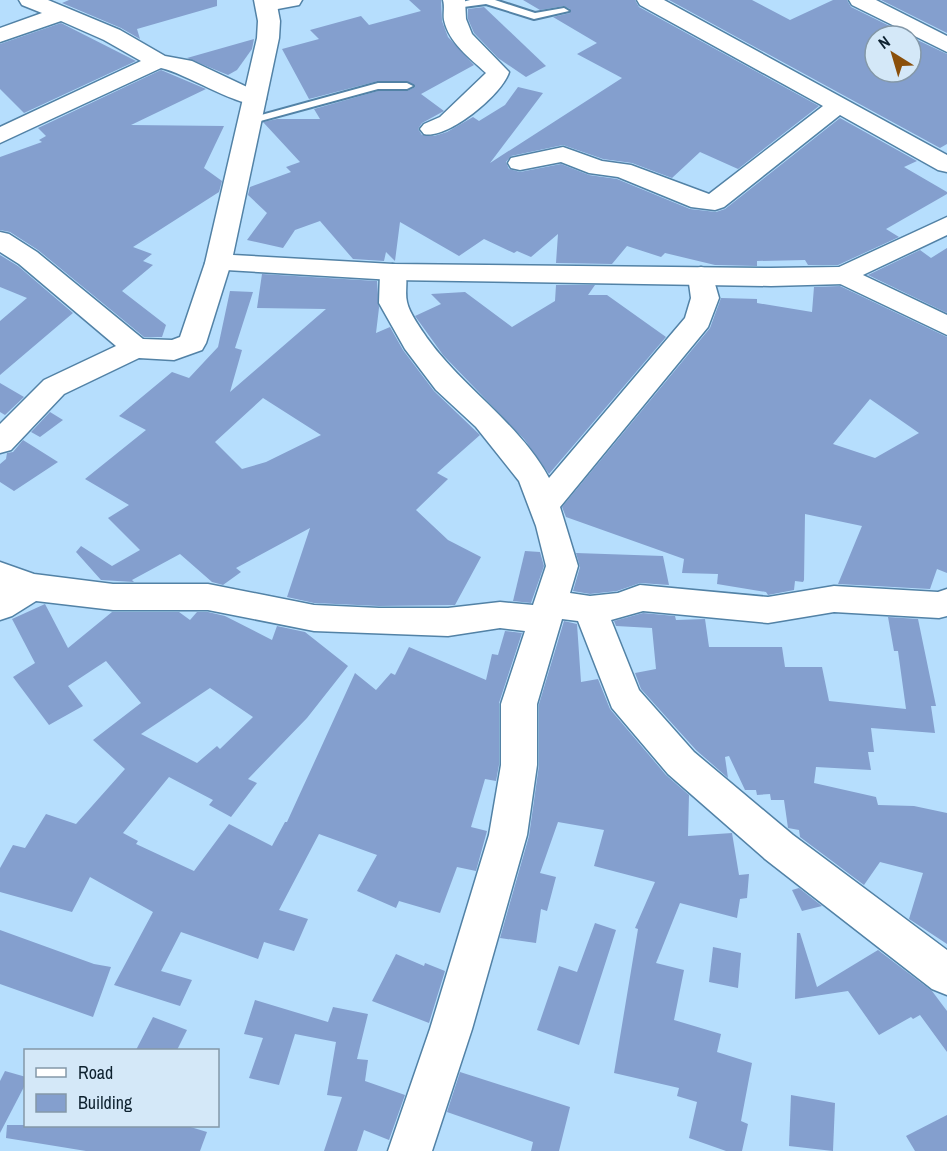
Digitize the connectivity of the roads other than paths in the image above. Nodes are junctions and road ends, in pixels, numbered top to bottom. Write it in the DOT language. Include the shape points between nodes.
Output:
graph roads {
  1 [pos="30,0"];
  2 [pos="291,0"];
  3 [pos="648,0"];
  4 [pos="860,0"];
  5 [pos="266,3"];
  6 [pos="455,3"];
  7 [pos="564,11"];
  8 [pos="61,14"];
  9 [pos="0,35"];
  10 [pos="947,45"];
  11 [pos="158,61"];
  12 [pos="407,87"];
  13 [pos="837,106"];
  14 [pos="251,110"];
  15 [pos="432,129"];
  16 [pos="0,136"];
  17 [pos="520,163"];
  18 [pos="947,165"];
  19 [pos="947,225"];
  20 [pos="0,240"];
  21 [pos="218,263"];
  22 [pos="393,272"];
  23 [pos="844,275"];
  24 [pos="701,276"];
  25 [pos="947,326"];
  26 [pos="136,348"];
  27 [pos="0,442"];
  28 [pos="544,505"];
  29 [pos="0,575"];
  30 [pos="31,587"];
  31 [pos="947,602"];
  32 [pos="0,607"];
  33 [pos="590,609"];
  34 [pos="547,612"];
  35 [pos="947,975"];
  36 [pos="410,1151"];
  1 -- 8 [label="street"];
  2 -- 5 [label="street"];
  3 -- 13 [label="street"];
  4 -- 10 [label="street"];
  5 -- 14 [label="street" via="268,38"];
  6 -- 7 [label="lane" via="487,1 534,16"];
  6 -- 15 [label="street" via="454,18 459,32 498,72 496,79 448,122"];
  8 -- 9 [label="street"];
  8 -- 11 [label="street" via="112,35"];
  11 -- 14 [label="street" via="184,66"];
  11 -- 16 [label="street"];
  12 -- 14 [label="lane" via="378,86"];
  13 -- 17 [label="street" via="715,202 700,202 622,170 598,168 563,154"];
  13 -- 18 [label="street"];
  14 -- 21 [label="street"];
  19 -- 23 [label="street"];
  20 -- 26 [label="street" via="28,258"];
  21 -- 22 [label="street"];
  21 -- 26 [label="street" via="192,343 174,350"];
  22 -- 24 [label="street"];
  22 -- 28 [label="street" via="393,303 415,342 446,383 515,452 533,477"];
  23 -- 24 [label="street"];
  23 -- 25 [label="street"];
  24 -- 28 [label="street" via="705,297 698,321"];
  26 -- 27 [label="street" via="54,387"];
  28 -- 34 [label="street" via="562,566"];
  29 -- 30 [label="street"];
  30 -- 32 [label="street"];
  30 -- 34 [label="street" via="113,597 208,597 314,618 379,622 448,622"];
  31 -- 33 [label="street" via="939,605 834,599 768,610 640,598 622,606"];
  33 -- 34 [label="street"];
  33 -- 35 [label="street" via="625,698 681,763 779,847"];
  34 -- 36 [label="street" via="519,704 519,765 508,835 451,1029"];
}
